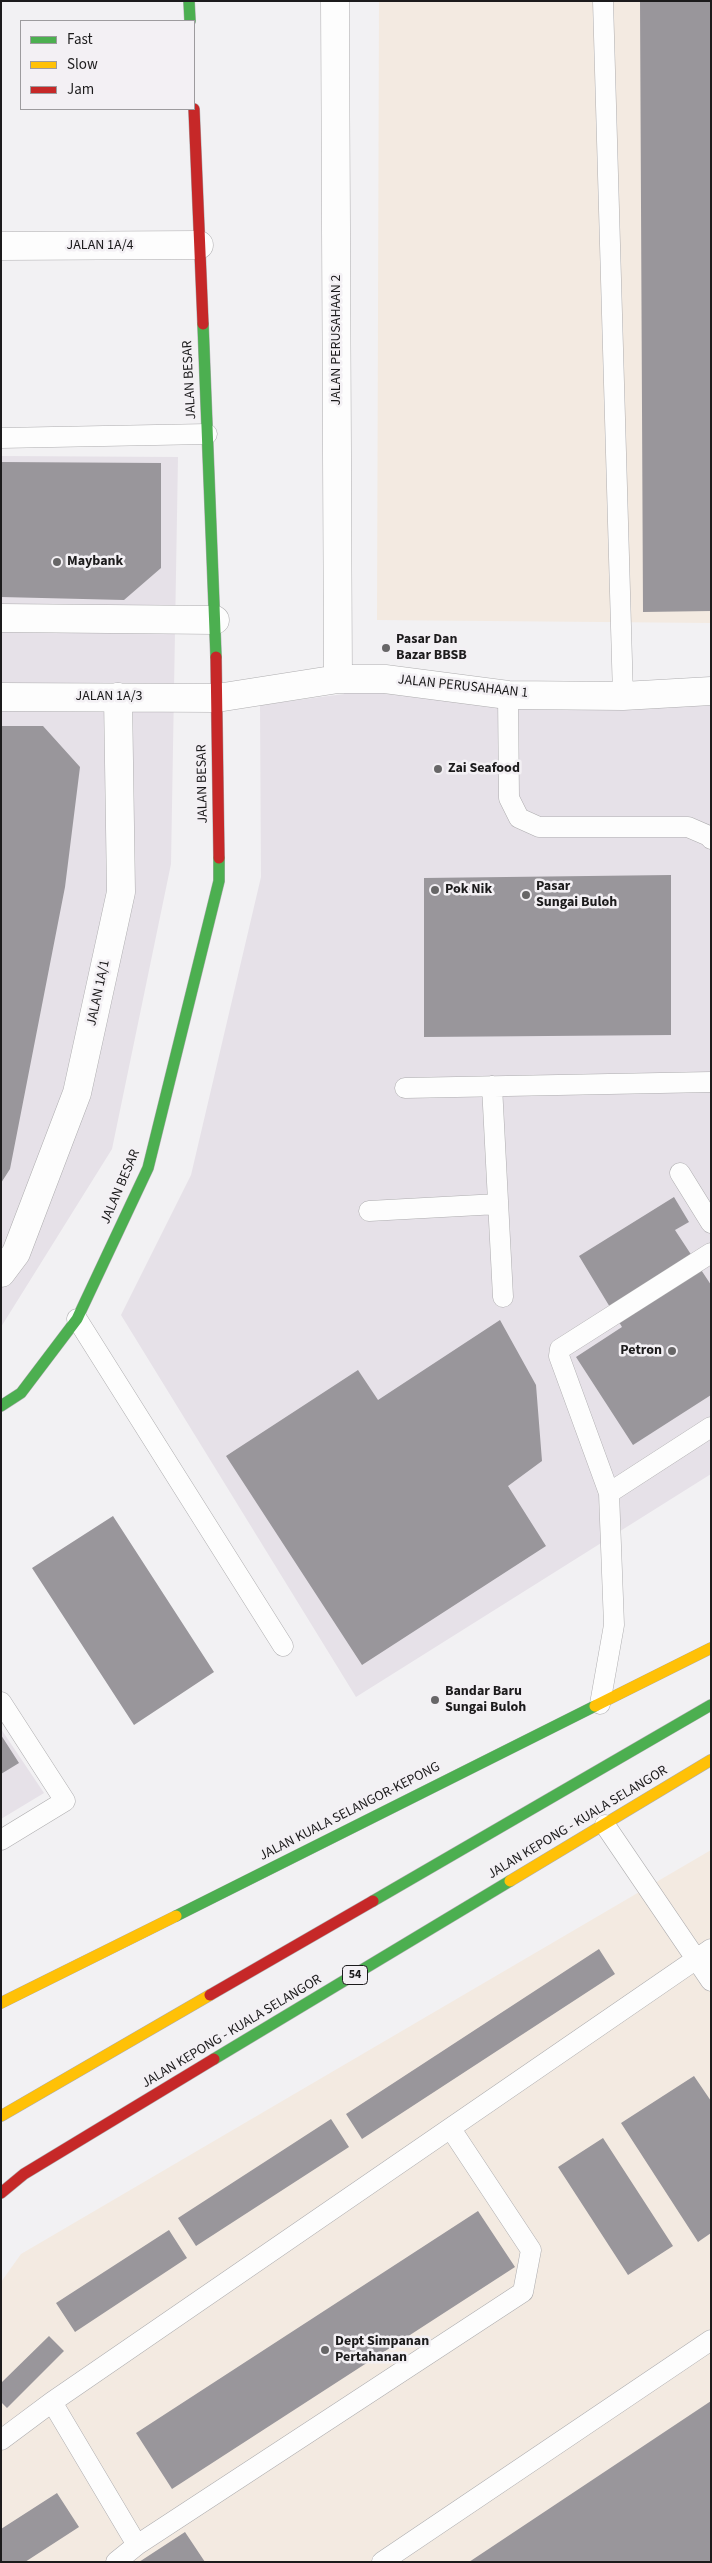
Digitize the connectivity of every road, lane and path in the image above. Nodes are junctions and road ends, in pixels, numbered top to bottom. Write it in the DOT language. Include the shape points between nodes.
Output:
graph roads {
  1 [pos="189,1"];
  2 [pos="335,1"];
  3 [pos="603,1"];
  4 [pos="190,20"];
  5 [pos="194,110"];
  6 [pos="199,245"];
  7 [pos="1,246"];
  8 [pos="207,434"];
  9 [pos="1,438"];
  10 [pos="1,618"];
  11 [pos="215,620"];
  12 [pos="338,679"];
  13 [pos="711,691"];
  14 [pos="508,695"];
  15 [pos="623,696"];
  16 [pos="1,697"];
  17 [pos="118,697"];
  18 [pos="217,698"];
  19 [pos="711,839"];
  20 [pos="711,1082"];
  21 [pos="492,1086"];
  22 [pos="405,1088"];
  23 [pos="680,1173"];
  24 [pos="498,1204"];
  25 [pos="369,1210"];
  26 [pos="711,1223"];
  27 [pos="711,1253"];
  28 [pos="1,1274"];
  29 [pos="502,1298"];
  30 [pos="77,1319"];
  31 [pos="1,1406"];
  32 [pos="711,1427"];
  33 [pos="609,1493"];
  34 [pos="283,1646"];
  35 [pos="711,1648"];
  36 [pos="1,1702"];
  37 [pos="600,1704"];
  38 [pos="711,1705"];
  39 [pos="711,1760"];
  40 [pos="605,1825"];
  41 [pos="1,1840"];
  42 [pos="703,1954"];
  43 [pos="711,1981"];
  44 [pos="1,2003"];
  45 [pos="1,2116"];
  46 [pos="451,2129"];
  47 [pos="24,2174"];
  48 [pos="1,2186"];
  49 [pos="1,2193"];
  50 [pos="711,2340"];
  51 [pos="52,2402"];
  52 [pos="1,2440"];
  53 [pos="137,2545"];
  54 [pos="116,2562"];
  55 [pos="382,2562"];
  1 -- 4 [label="main road"];
  2 -- 12 [label="street, JALAN PERUSAHAAN 2"];
  3 -- 15 [label="lane"];
  5 -- 6 [label="main road, JALAN BESAR"];
  6 -- 7 [label="street, JALAN 1A/4"];
  6 -- 8 [label="main road, JALAN BESAR"];
  8 -- 9 [label="lane"];
  8 -- 11 [label="main road, JALAN BESAR"];
  10 -- 11 [label="street"];
  11 -- 18 [label="main road, JALAN BESAR"];
  12 -- 14 [label="street, JALAN PERUSAHAAN 1" via="385,679"];
  12 -- 18 [label="street, JALAN PERUSAHAAN 1"];
  13 -- 15 [label="street, JALAN PERUSAHAAN 1"];
  14 -- 15 [label="street, JALAN PERUSAHAAN 1"];
  14 -- 19 [label="lane" via="509,798 519,818 539,826 688,827"];
  16 -- 17 [label="street, JALAN 1A/3"];
  17 -- 18 [label="street, JALAN 1A/3"];
  17 -- 28 [label="street, JALAN 1A/1" via="121,892 77,1093 16,1253"];
  18 -- 30 [label="main road, JALAN BESAR" via="219,881 148,1168"];
  20 -- 21 [label="lane"];
  21 -- 22 [label="lane"];
  21 -- 24 [label="lane"];
  23 -- 26 [label="lane"];
  24 -- 25 [label="lane"];
  24 -- 29 [label="lane"];
  27 -- 33 [label="lane" via="560,1349 559,1356"];
  30 -- 31 [label="main road, JALAN BESAR" via="21,1393"];
  30 -- 34 [label="lane"];
  32 -- 33 [label="lane"];
  33 -- 37 [label="lane" via="614,1625"];
  35 -- 37 [label="main road, JALAN KUALA SELANGOR-KEPONG"];
  36 -- 41 [label="lane" via="65,1801"];
  37 -- 44 [label="main road, JALAN KUALA SELANGOR-KEPONG"];
  38 -- 45 [label="main road"];
  39 -- 40 [label="main road, JALAN KEPONG - KUALA SELANGOR / 54"];
  40 -- 42 [label="lane"];
  40 -- 47 [label="main road, JALAN KEPONG - KUALA SELANGOR / 54"];
  42 -- 43 [label="lane"];
  42 -- 46 [label="lane"];
  46 -- 51 [label="lane"];
  46 -- 53 [label="lane" via="531,2250 523,2292"];
  47 -- 48 [label="main road"];
  47 -- 49 [label="main road, JALAN KEPONG - KUALA SELANGOR / 54"];
  50 -- 55 [label="lane"];
  51 -- 52 [label="lane"];
  51 -- 53 [label="lane"];
  53 -- 54 [label="lane"];
}
